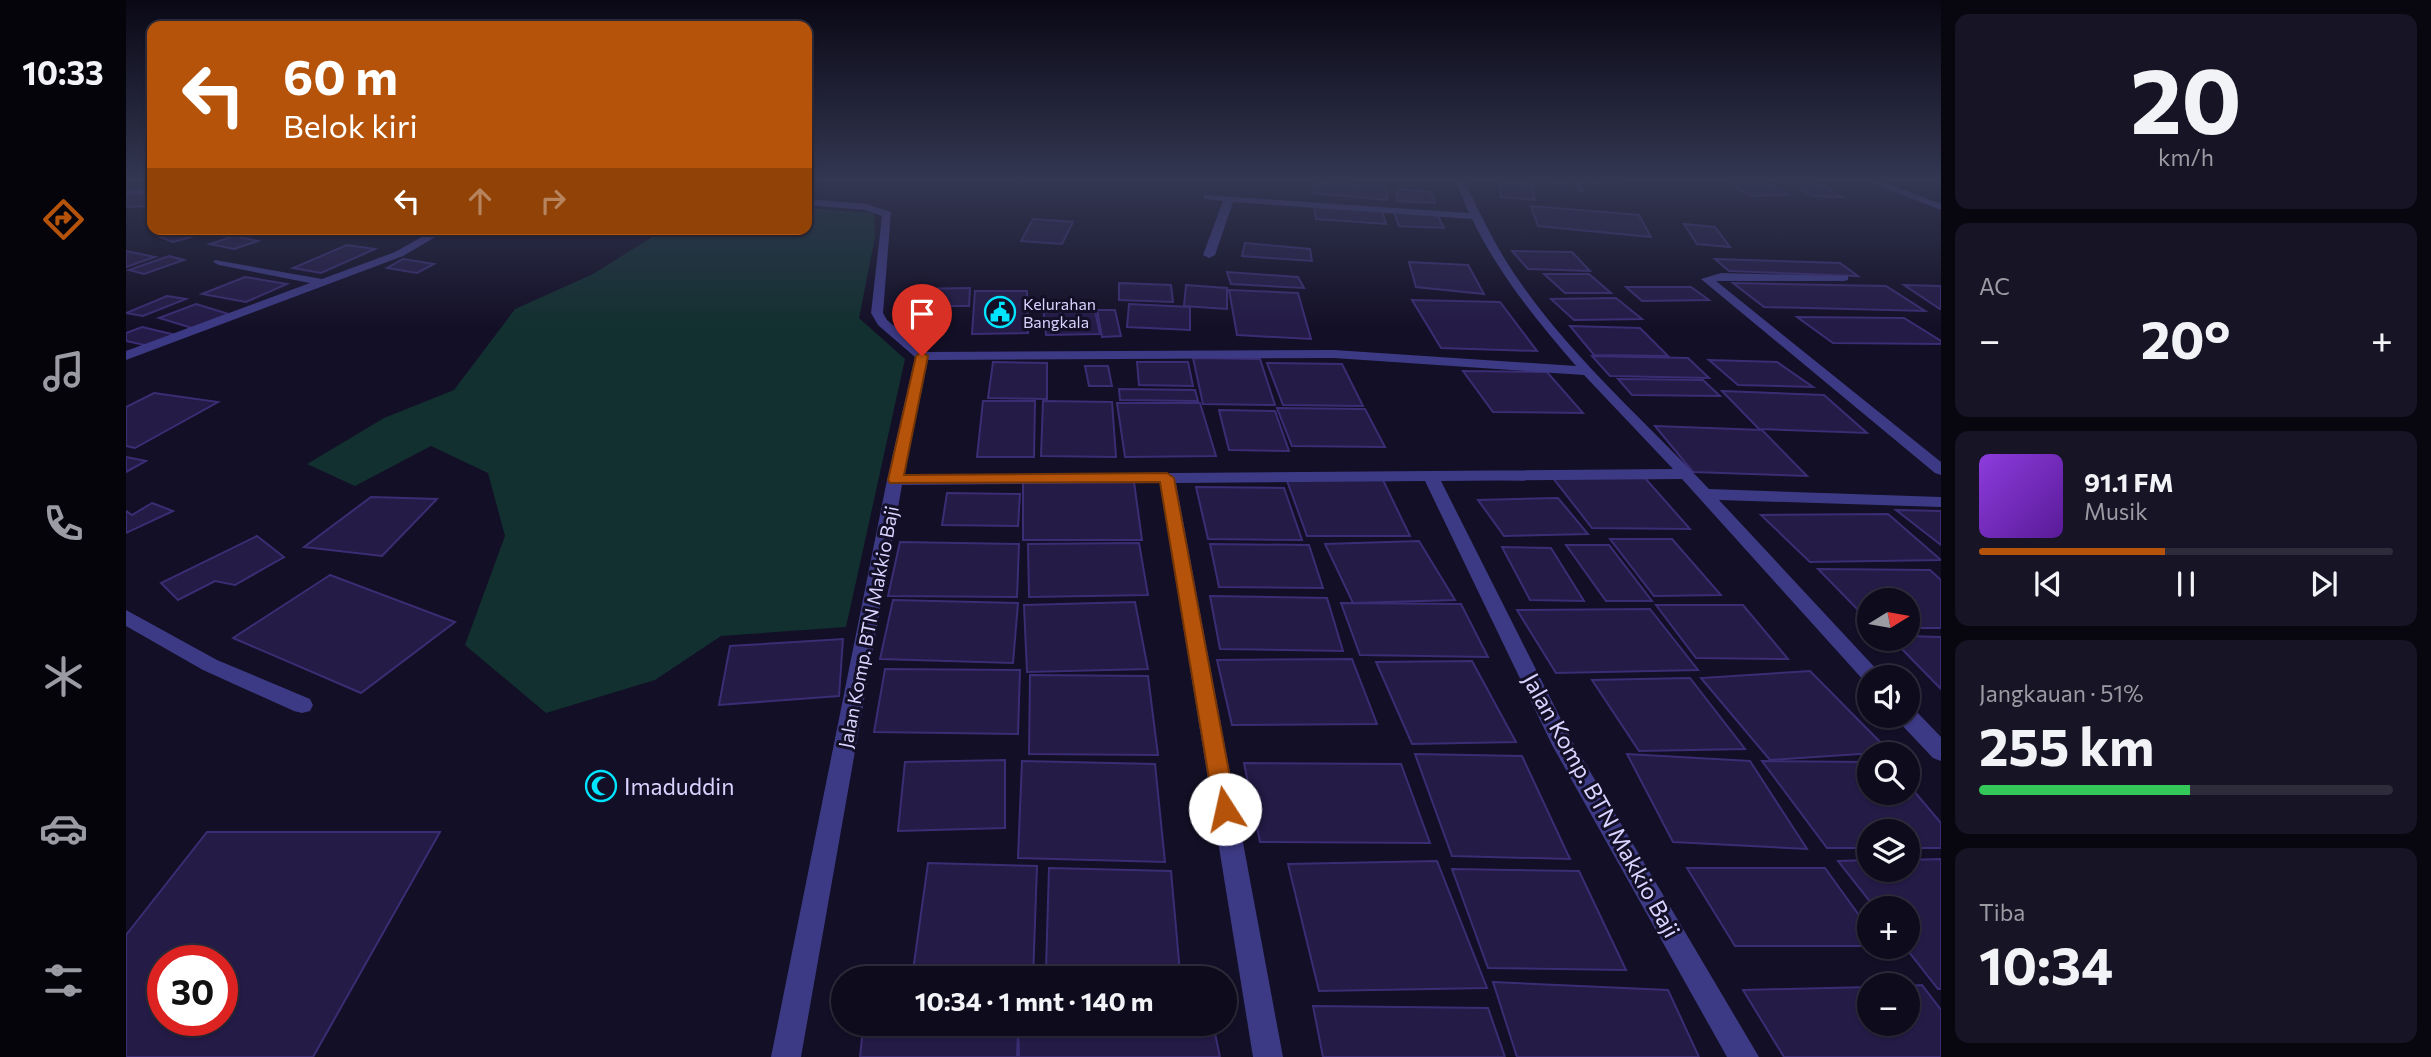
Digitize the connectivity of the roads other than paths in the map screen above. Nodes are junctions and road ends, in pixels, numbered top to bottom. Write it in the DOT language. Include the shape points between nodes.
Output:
graph roads {
  1 [pos="885,229"];
  2 [pos="1218,229"];
  3 [pos="1482,229"];
  4 [pos="435,235"];
  5 [pos="1209,255"];
  6 [pos="219,262"];
  7 [pos="1844,278"];
  8 [pos="323,282"];
  9 [pos="126,356"];
  10 [pos="922,356"];
  11 [pos="1587,371"];
  12 [pos="1941,470"];
  13 [pos="1430,474"];
  14 [pos="1686,474"];
  15 [pos="1167,478"];
  16 [pos="895,480"];
  17 [pos="1704,495"];
  18 [pos="1941,502"];
  19 [pos="126,617"];
  20 [pos="1861,665"];
  21 [pos="302,705"];
  22 [pos="1918,728"];
  23 [pos="1941,752"];
  24 [pos="786,1057"];
  25 [pos="1268,1057"];
  26 [pos="1744,1057"];
  1 -- 10 [label="street" via="877,313"];
  2 -- 5 [label="street"];
  3 -- 11 [label="street" via="1517,287"];
  4 -- 8 [label="street" via="416,247"];
  6 -- 8 [label="street"];
  7 -- 12 [label="street" via="1707,279"];
  8 -- 9 [label="street"];
  10 -- 11 [label="street" via="1342,354"];
  10 -- 16 [label="street, Jalan Komp. BTN Makkio Baji"];
  11 -- 14 [label="street"];
  13 -- 14 [label="street"];
  13 -- 15 [label="street"];
  13 -- 26 [label="street, Jalan Komp. BTN Makkio Baji" via="1563,745"];
  14 -- 17 [label="street"];
  15 -- 16 [label="street"];
  15 -- 25 [label="street"];
  16 -- 24 [label="street, Jalan Komp. BTN Makkio Baji"];
  17 -- 18 [label="street"];
  17 -- 20 [label="street"];
  19 -- 21 [label="street" via="210,665"];
  22 -- 23 [label="street"];
}
